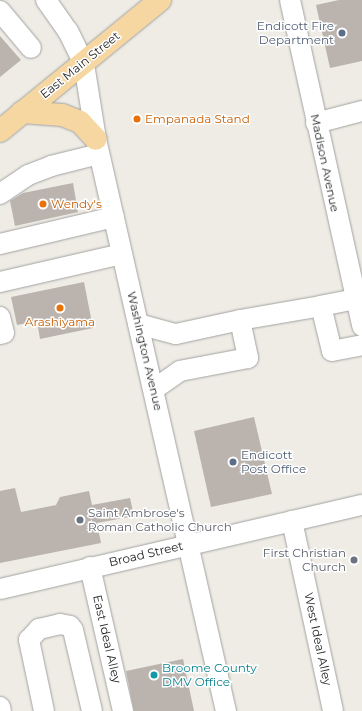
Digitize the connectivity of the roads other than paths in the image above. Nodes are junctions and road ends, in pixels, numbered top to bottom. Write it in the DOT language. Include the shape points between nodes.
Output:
graph roads {
  1 [pos="46,0"];
  2 [pos="160,0"];
  3 [pos="290,0"];
  4 [pos="0,11"];
  5 [pos="31,48"];
  6 [pos="84,64"];
  7 [pos="362,111"];
  8 [pos="22,112"];
  9 [pos="316,123"];
  10 [pos="0,130"];
  11 [pos="98,146"];
  12 [pos="0,194"];
  13 [pos="114,217"];
  14 [pos="0,244"];
  15 [pos="122,254"];
  16 [pos="0,282"];
  17 [pos="356,299"];
  18 [pos="321,306"];
  19 [pos="0,317"];
  20 [pos="240,320"];
  21 [pos="138,324"];
  22 [pos="362,326"];
  23 [pos="0,334"];
  24 [pos="362,345"];
  25 [pos="154,389"];
  26 [pos="362,505"];
  27 [pos="292,521"];
  28 [pos="189,544"];
  29 [pos="90,567"];
  30 [pos="0,589"];
  31 [pos="0,708"];
  32 [pos="1,711"];
  33 [pos="44,711"];
  34 [pos="92,711"];
  35 [pos="123,711"];
  36 [pos="226,711"];
  37 [pos="333,711"];
  1 -- 6 [label="street, Washington Avenue" via="68,32"];
  2 -- 6 [label="main road, East Main Street"];
  3 -- 9 [label="street, Madison Avenue"];
  4 -- 5 [label="street"];
  6 -- 8 [label="main road, East Main Street"];
  6 -- 11 [label="street, Washington Avenue"];
  7 -- 9 [label="street"];
  8 -- 10 [label="main road, East Main Street"];
  8 -- 11 [label="main road" via="62,115 80,122"];
  9 -- 17 [label="street, Madison Avenue"];
  11 -- 12 [label="street" via="28,175"];
  11 -- 13 [label="street, Washington Avenue"];
  13 -- 14 [label="street"];
  13 -- 15 [label="street, Washington Avenue"];
  15 -- 16 [label="street"];
  15 -- 21 [label="street, Washington Avenue"];
  17 -- 18 [label="street"];
  17 -- 22 [label="street, Madison Avenue"];
  18 -- 20 [label="street"];
  18 -- 24 [label="street" via="332,351"];
  19 -- 23 [label="street" via="4,333"];
  20 -- 21 [label="street" via="176,334"];
  20 -- 25 [label="street" via="248,358 180,371"];
  21 -- 25 [label="street, Washington Avenue"];
  25 -- 28 [label="street, Washington Avenue"];
  26 -- 27 [label="street, Broad Street"];
  27 -- 28 [label="street, Broad Street"];
  27 -- 37 [label="street, West Ideal Alley"];
  28 -- 29 [label="street, Broad Street"];
  28 -- 36 [label="street, Washington Avenue"];
  29 -- 30 [label="street, Broad Street"];
  29 -- 35 [label="street, East Ideal Alley"];
  31 -- 32 [label="street"];
  33 -- 34 [label="street" via="29,640 39,629 60,624 70,626 73,630"];
}
